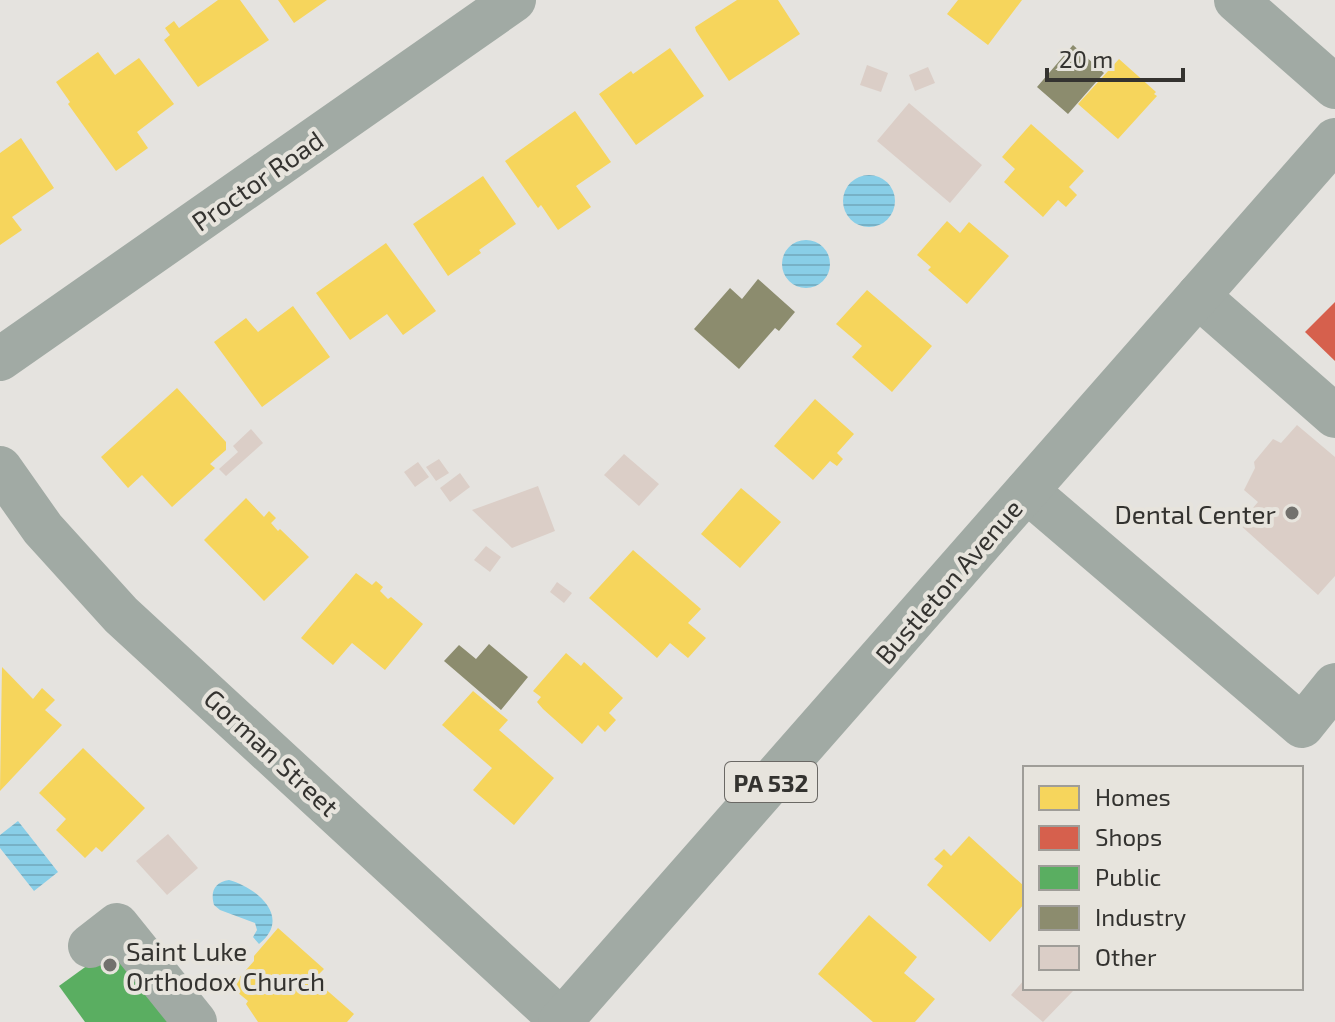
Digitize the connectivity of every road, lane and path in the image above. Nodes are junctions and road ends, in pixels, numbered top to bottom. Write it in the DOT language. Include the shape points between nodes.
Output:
graph roads {
  1 [pos="514,0"];
  2 [pos="1236,0"];
  3 [pos="1335,87"];
  4 [pos="1335,140"];
  5 [pos="1198,296"];
  6 [pos="0,359"];
  7 [pos="1335,416"];
  8 [pos="0,468"];
  9 [pos="1027,491"];
  10 [pos="1335,685"];
  11 [pos="90,946"];
  12 [pos="561,1021"];
  13 [pos="195,1022"];
  1 -- 6 [label="street, Proctor Road"];
  2 -- 3 [label="street"];
  4 -- 5 [label="street, Bustleton Avenue / PA 532"];
  5 -- 7 [label="street"];
  5 -- 9 [label="street, Bustleton Avenue / PA 532"];
  8 -- 12 [label="street, Gorman Street" via="43,529 121,615"];
  9 -- 10 [label="street" via="1302,726"];
  9 -- 12 [label="street, Bustleton Avenue / PA 532"];
  11 -- 13 [label="street" via="117,925"];
}
